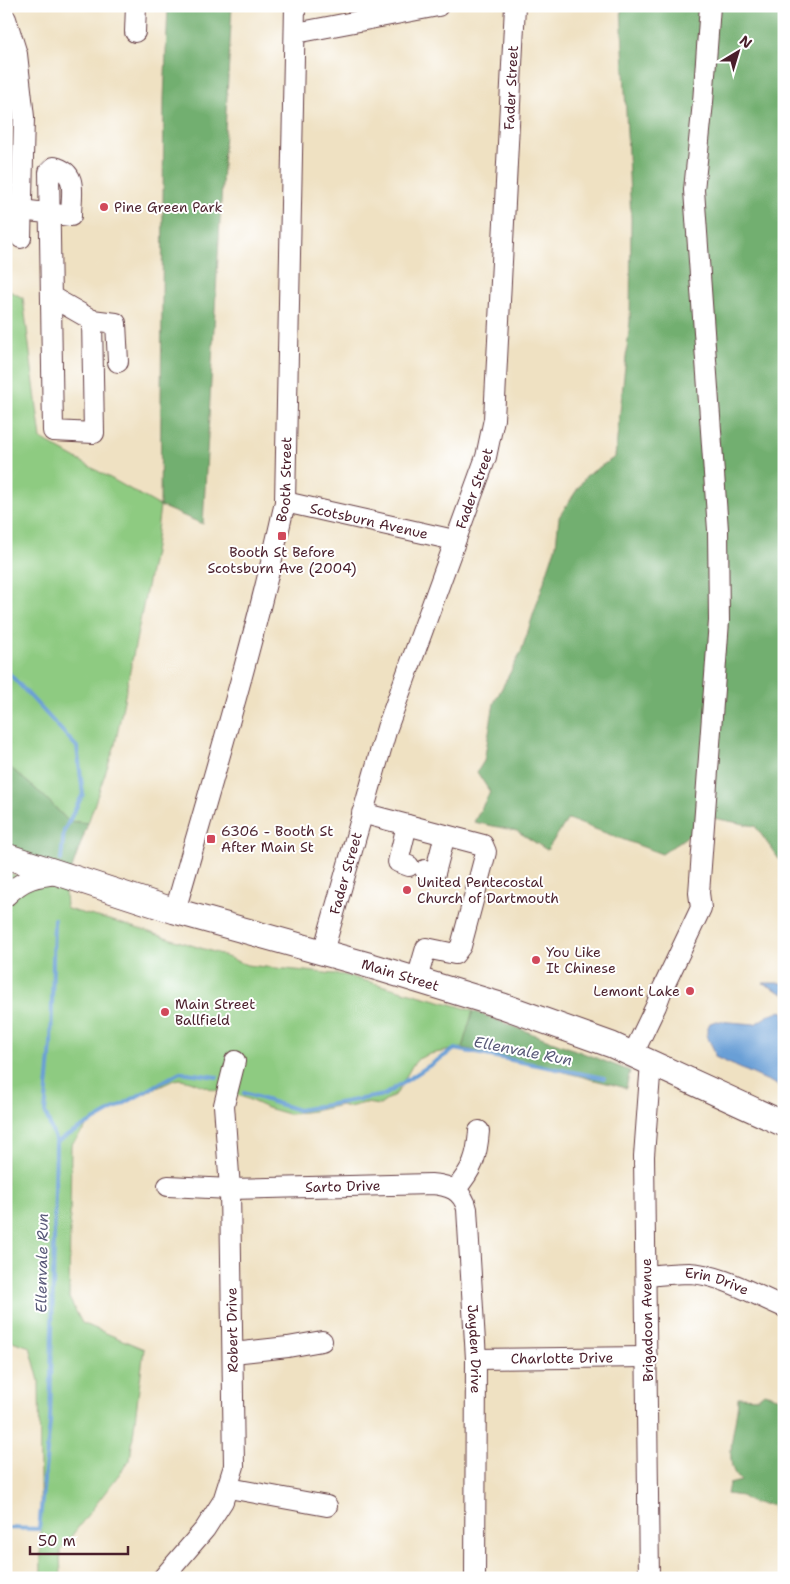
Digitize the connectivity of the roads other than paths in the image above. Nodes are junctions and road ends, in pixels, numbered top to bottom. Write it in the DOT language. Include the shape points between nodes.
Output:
graph roads {
  1 [pos="136,6"];
  2 [pos="295,6"];
  3 [pos="438,6"];
  4 [pos="514,6"];
  5 [pos="710,6"];
  6 [pos="6,19"];
  7 [pos="135,32"];
  8 [pos="296,33"];
  9 [pos="6,96"];
  10 [pos="23,107"];
  11 [pos="21,210"];
  12 [pos="21,238"];
  13 [pos="52,297"];
  14 [pos="92,320"];
  15 [pos="118,362"];
  16 [pos="284,502"];
  17 [pos="454,540"];
  18 [pos="362,813"];
  19 [pos="407,825"];
  20 [pos="445,835"];
  21 [pos="6,856"];
  22 [pos="60,874"];
  23 [pos="6,878"];
  24 [pos="6,888"];
  25 [pos="6,896"];
  26 [pos="175,911"];
  27 [pos="323,952"];
  28 [pos="417,979"];
  29 [pos="642,1058"];
  30 [pos="235,1061"];
  31 [pos="784,1124"];
  32 [pos="480,1131"];
  33 [pos="168,1186"];
  34 [pos="230,1189"];
  35 [pos="455,1190"];
  36 [pos="646,1276"];
  37 [pos="784,1307"];
  38 [pos="322,1341"];
  39 [pos="233,1353"];
  40 [pos="647,1357"];
  41 [pos="476,1359"];
  42 [pos="229,1488"];
  43 [pos="327,1506"];
  44 [pos="163,1578"];
  45 [pos="475,1578"];
  46 [pos="649,1578"];
  1 -- 7 [label="street"];
  2 -- 8 [label="street, Booth Street"];
  3 -- 8 [label="street"];
  4 -- 17 [label="street, Fader Street" via="494,419 486,457"];
  5 -- 29 [label="street" via="694,190 718,530 719,621 699,893 701,908 662,990"];
  6 -- 10 [label="street" via="17,54"];
  8 -- 16 [label="street, Booth Street"];
  9 -- 10 [label="street"];
  10 -- 11 [label="street"];
  11 -- 12 [label="street"];
  11 -- 13 [label="street" via="49,214"];
  13 -- 14 [label="street"];
  13 -- 14 [label="street" via="53,431 94,433"];
  14 -- 15 [label="street" via="116,323"];
  16 -- 17 [label="street, Scotsburn Avenue"];
  16 -- 26 [label="street, Booth Street" via="243,672"];
  17 -- 18 [label="street, Fader Street" via="387,728"];
  18 -- 19 [label="street"];
  18 -- 27 [label="street, Fader Street"];
  19 -- 20 [label="street"];
  19 -- 20 [label="street" via="398,862 423,869"];
  20 -- 28 [label="street" via="483,845 486,852 461,946 456,954 426,948"];
  21 -- 22 [label="main road, Main Street"];
  22 -- 25 [label="street" via="28,879"];
  22 -- 26 [label="main road, Main Street"];
  23 -- 24 [label="street"];
  26 -- 27 [label="main road, Main Street"];
  27 -- 28 [label="main road, Main Street"];
  28 -- 29 [label="main road, Main Street" via="503,1006"];
  29 -- 31 [label="main road, Main Street"];
  29 -- 36 [label="street, Brigadoon Avenue"];
  30 -- 34 [label="street, Robert Drive" via="224,1105"];
  32 -- 35 [label="street" via="476,1158"];
  33 -- 34 [label="street, Sarto Drive"];
  34 -- 35 [label="street, Sarto Drive" via="431,1184"];
  34 -- 39 [label="street, Robert Drive"];
  35 -- 41 [label="street, Jayden Drive" via="468,1209"];
  36 -- 37 [label="street, Erin Drive" via="704,1275"];
  36 -- 40 [label="street, Brigadoon Avenue"];
  38 -- 39 [label="street"];
  39 -- 42 [label="street, Robert Drive" via="235,1458"];
  40 -- 41 [label="street, Charlotte Drive"];
  40 -- 46 [label="street, Brigadoon Avenue"];
  41 -- 45 [label="street, Jayden Drive"];
  42 -- 43 [label="street"];
  42 -- 44 [label="street, Robert Drive" via="205,1529"];
}
